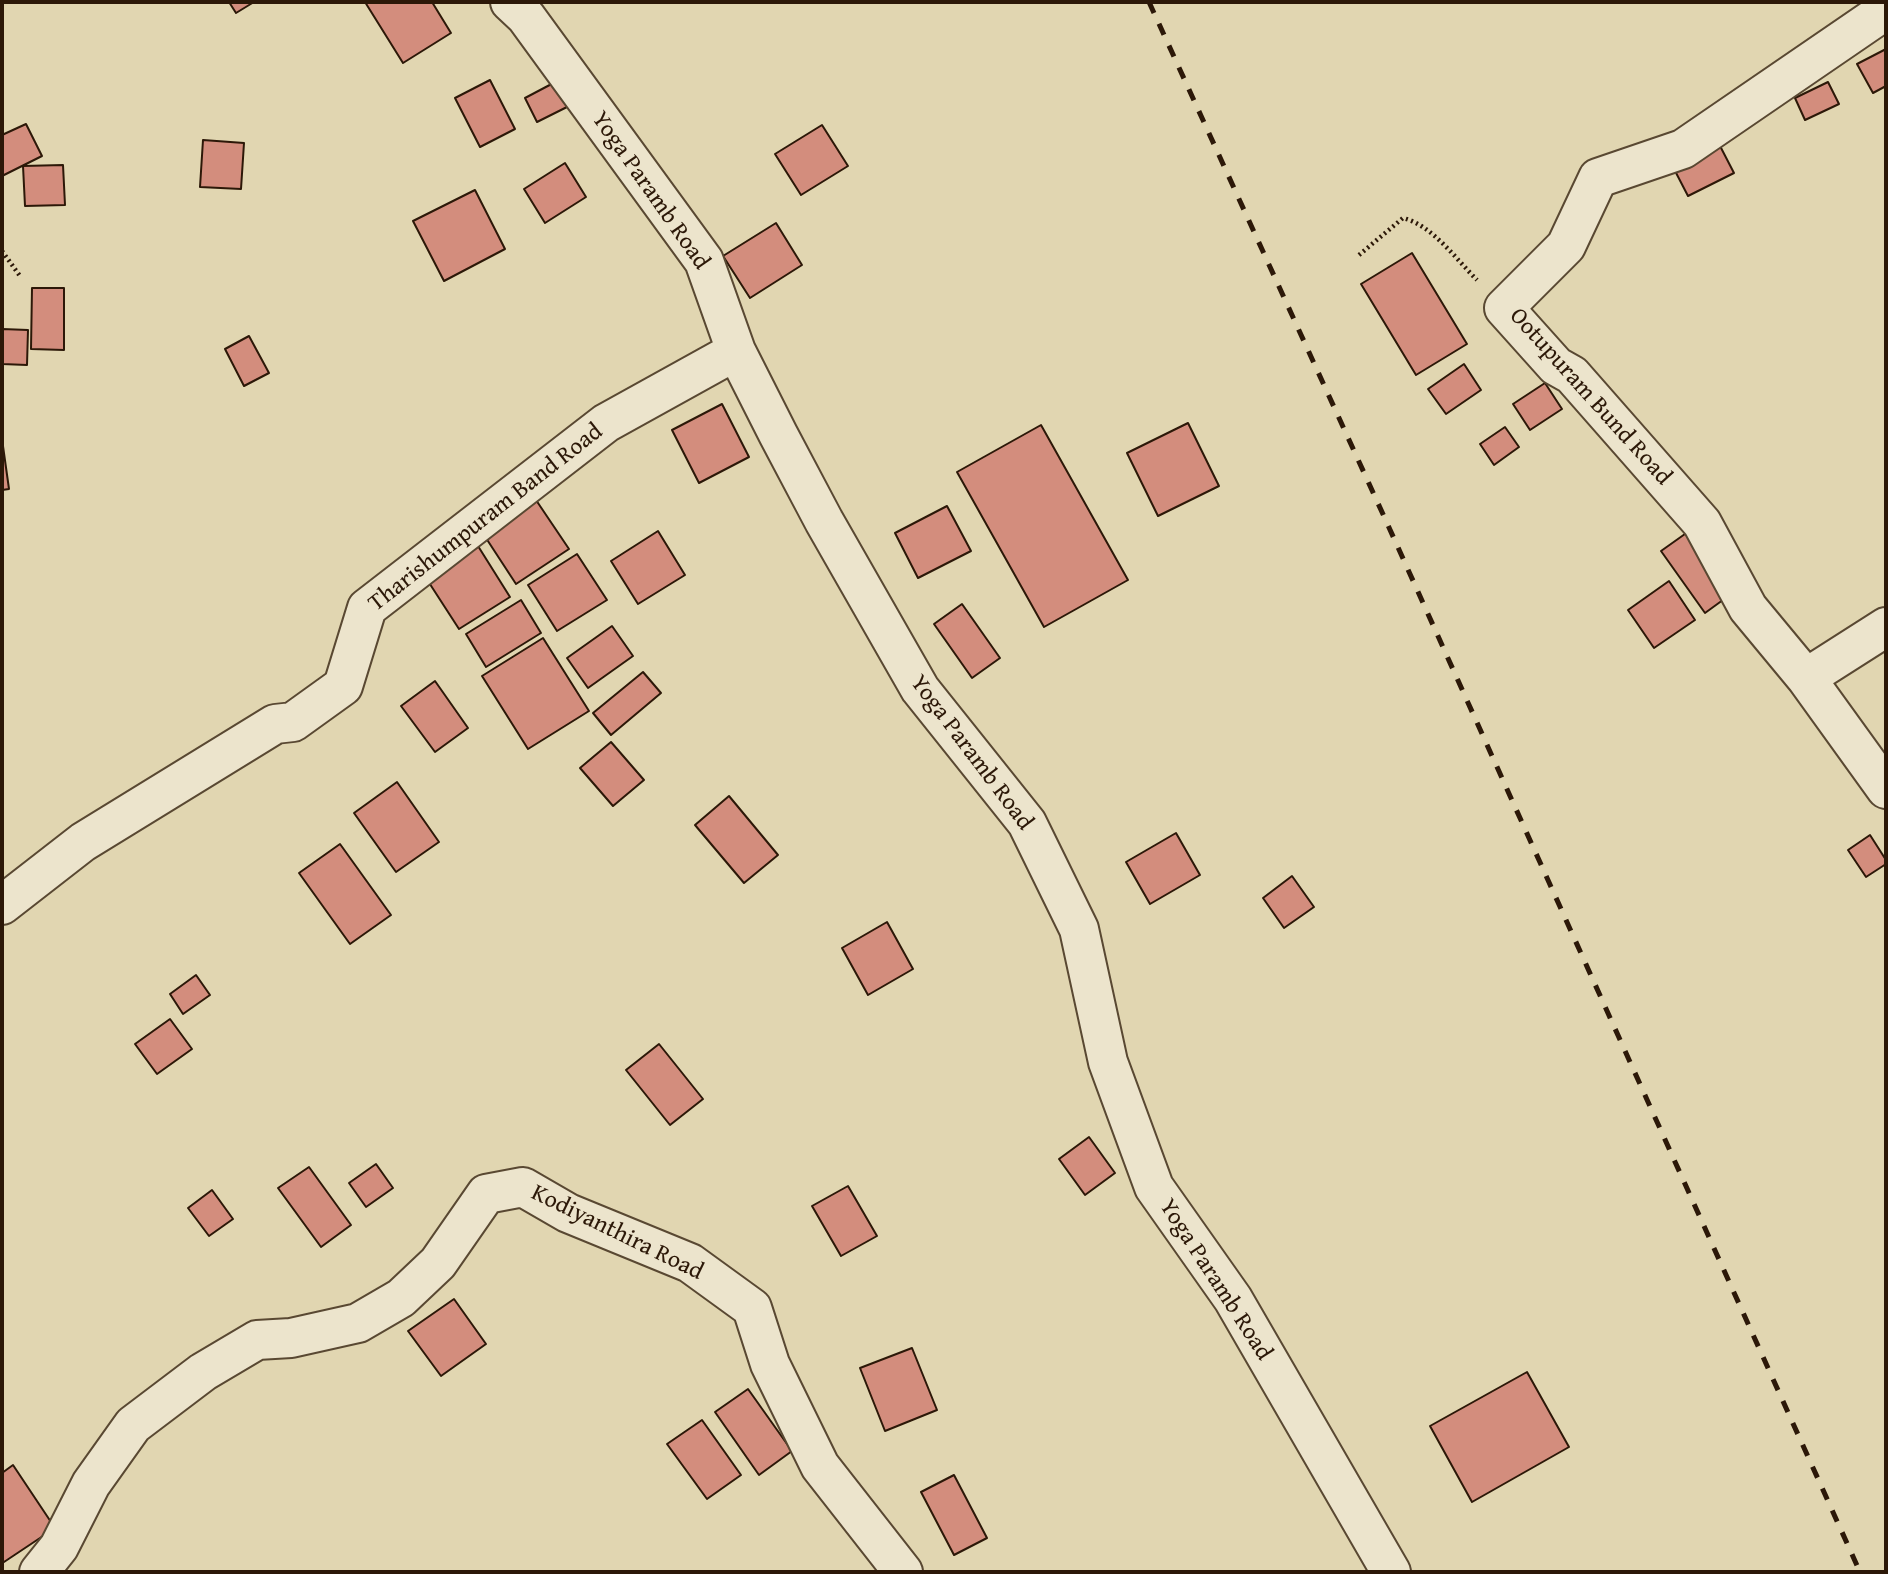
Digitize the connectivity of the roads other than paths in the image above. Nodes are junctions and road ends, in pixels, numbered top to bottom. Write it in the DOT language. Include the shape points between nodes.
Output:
graph roads {
  1 [pos="510,2"];
  2 [pos="1886,9"];
  3 [pos="736,351"];
  4 [pos="1886,627"];
  5 [pos="1806,678"];
  6 [pos="1886,789"];
  7 [pos="2,905"];
  8 [pos="38,1572"];
  9 [pos="903,1572"];
  10 [pos="1391,1572"];
  1 -- 3 [label="street, Yoga Paramb Road" via="526,17 704,261"];
  2 -- 5 [label="street, Ootupuram Bund Road" via="1683,149 1598,178 1566,246 1504,308 1556,366 1572,375 1702,523 1748,608"];
  3 -- 7 [label="street, Tharishumpuram Band Road" via="606,423 367,608 343,686 293,722 275,724 83,842"];
  3 -- 10 [label="street, Yoga Paramb Road" via="824,522 920,689 1027,823 1079,929 1108,1062 1154,1187 1233,1299"];
  4 -- 5 [label="street"];
  5 -- 6 [label="street, Ootupuram Bund Road"];
  8 -- 9 [label="street, Kodiyanthira Road" via="59,1547 91,1484 133,1426 203,1372 257,1340 291,1338 358,1323 401,1298 438,1264 486,1195 523,1186 569,1213 690,1263 752,1308 771,1364 820,1466"];
}
